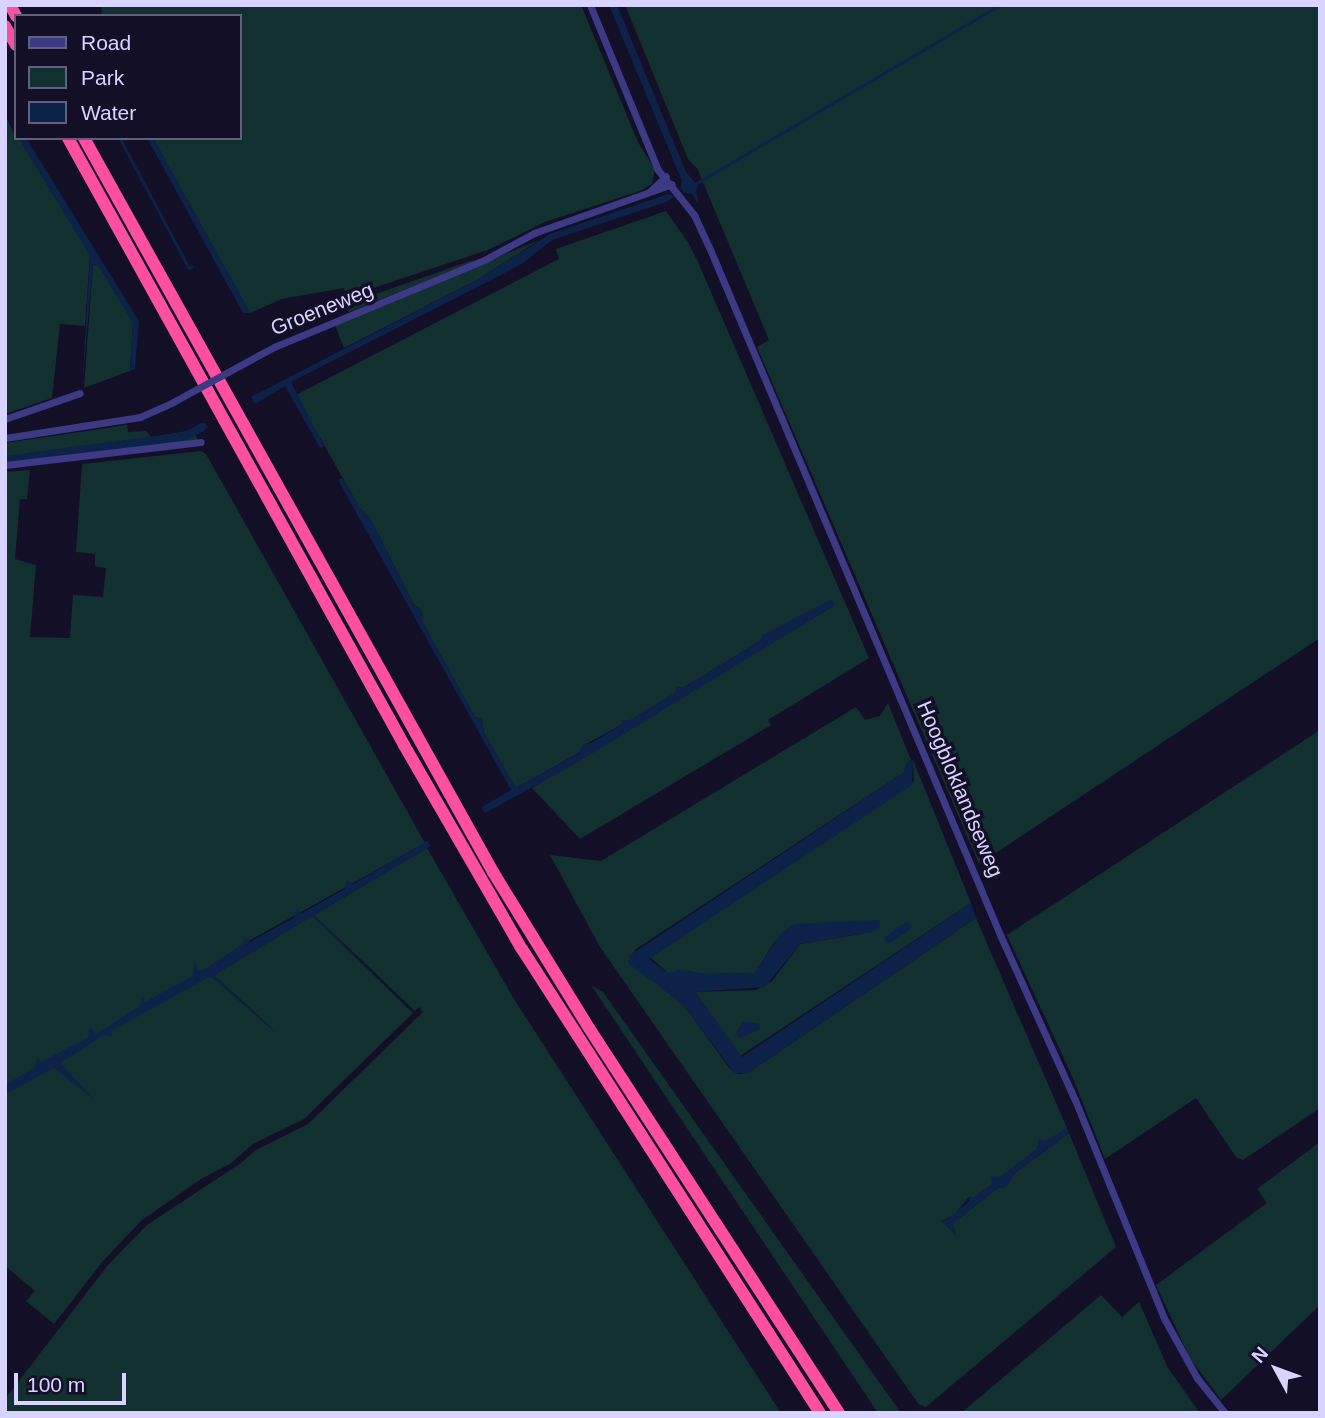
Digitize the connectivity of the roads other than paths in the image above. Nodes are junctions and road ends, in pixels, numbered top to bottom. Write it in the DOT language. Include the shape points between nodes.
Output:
graph roads {
  1 [pos="590,5"];
  2 [pos="5,26"];
  3 [pos="14,42"];
  4 [pos="69,140"];
  5 [pos="85,140"];
  6 [pos="666,176"];
  7 [pos="674,187"];
  8 [pos="649,192"];
  9 [pos="80,393"];
  10 [pos="5,419"];
  11 [pos="5,438"];
  12 [pos="201,442"];
  13 [pos="5,465"];
  14 [pos="839,1412"];
  15 [pos="820,1413"];
  16 [pos="1226,1413"];
  1 -- 6 [label="street, Hoogbloklandseweg" via="658,170"];
  2 -- 3 [label="highway"];
  4 -- 15 [label="highway" via="404,745 510,927"];
  5 -- 14 [label="highway" via="493,872"];
  6 -- 7 [label="street, Hoogbloklandseweg"];
  6 -- 8 [label="street, Groeneweg"];
  7 -- 8 [label="street, Groeneweg"];
  7 -- 16 [label="street, Hoogbloklandseweg" via="715,259 1165,1320 1197,1378"];
  8 -- 11 [label="street, Groeneweg, bridge" via="534,233 474,264 274,347 129,419"];
  9 -- 10 [label="street"];
  12 -- 13 [label="street"];
}
